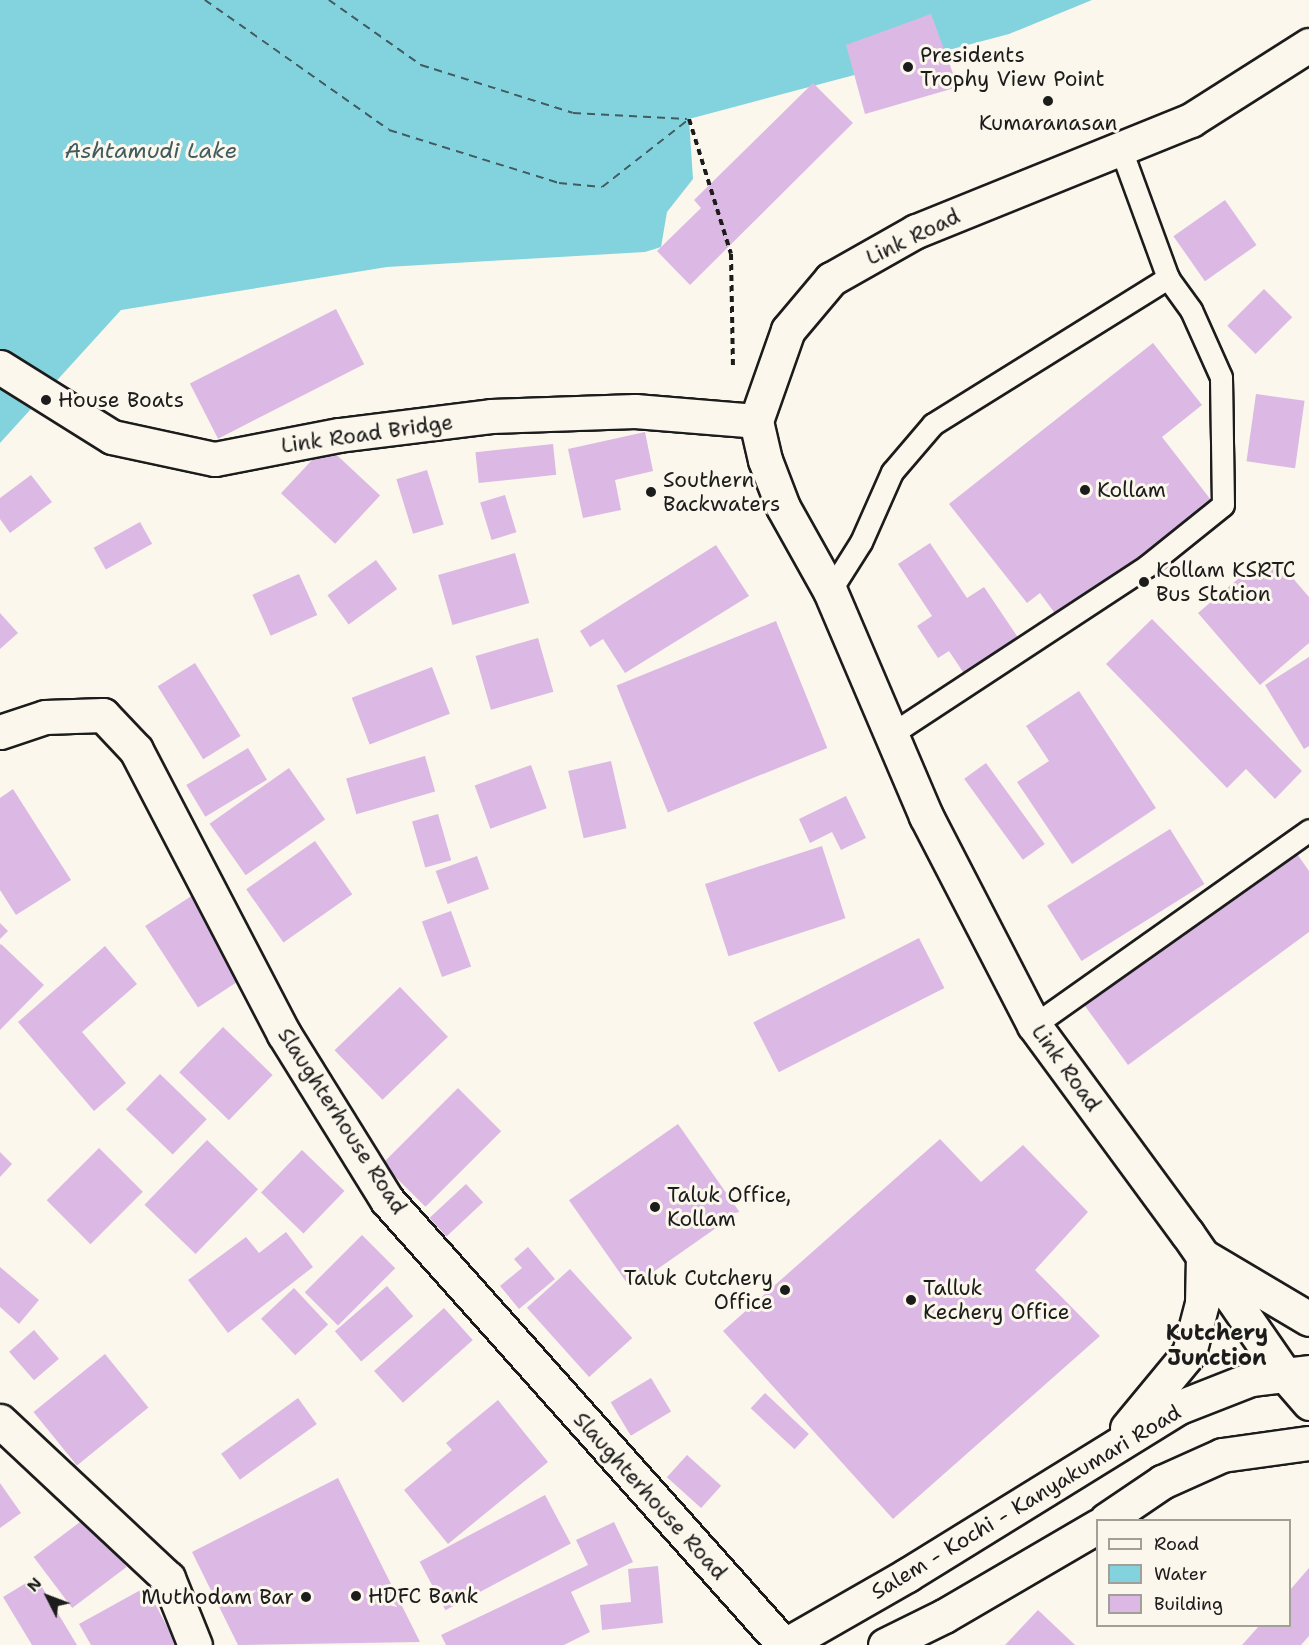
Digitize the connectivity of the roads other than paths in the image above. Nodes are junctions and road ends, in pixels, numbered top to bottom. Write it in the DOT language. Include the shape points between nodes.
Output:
graph roads {
  1 [pos="1309,45"];
  2 [pos="1120,147"];
  3 [pos="1168,278"];
  4 [pos="0,367"];
  5 [pos="756,421"];
  6 [pos="830,591"];
  7 [pos="0,732"];
  8 [pos="893,733"];
  9 [pos="1309,830"];
  10 [pos="1034,1025"];
  11 [pos="1203,1256"];
  12 [pos="1309,1318"];
  13 [pos="1297,1374"];
  14 [pos="1309,1403"];
  15 [pos="0,1421"];
  16 [pos="1309,1443"];
  17 [pos="1111,1448"];
  18 [pos="1109,1519"];
  19 [pos="1096,1527"];
  20 [pos="195,1645"];
  21 [pos="784,1645"];
  22 [pos="885,1645"];
  1 -- 2 [label="main road, Link Road" via="1191,120"];
  2 -- 3 [label="lane"];
  2 -- 5 [label="main road, Link Road" via="916,231 831,279 788,330"];
  3 -- 6 [label="lane" via="933,423 892,472 861,542"];
  3 -- 8 [label="lane" via="1191,309 1221,377 1223,505 1147,566"];
  4 -- 5 [label="main road, Link Road Bridge" via="112,437 215,459 339,435 491,416 635,411"];
  5 -- 6 [label="main road" via="765,460 783,507"];
  6 -- 8 [label="main road, Link Road"];
  7 -- 21 [label="main road, Slaughterhouse Road" via="45,717 103,715 136,750 284,1034 387,1200"];
  8 -- 10 [label="main road, Link Road" via="926,816"];
  9 -- 10 [label="lane"];
  10 -- 11 [label="main road, Link Road"];
  11 -- 12 [label="main road"];
  11 -- 13 [label="main road, Link Road"];
  11 -- 17 [label="main road" via="1202,1303 1189,1353"];
  13 -- 14 [label="main road, Link Road"];
  13 -- 17 [label="main road, Salem - Kochi - Kanyakumari Road" via="1251,1379 1177,1408"];
  15 -- 20 [label="main road" via="168,1578"];
  16 -- 18 [label="main road" via="1222,1455 1162,1482"];
  17 -- 21 [label="main road, Salem - Kochi - Kanyakumari Road" via="907,1575"];
  19 -- 22 [label="main road" via="944,1616"];
}
